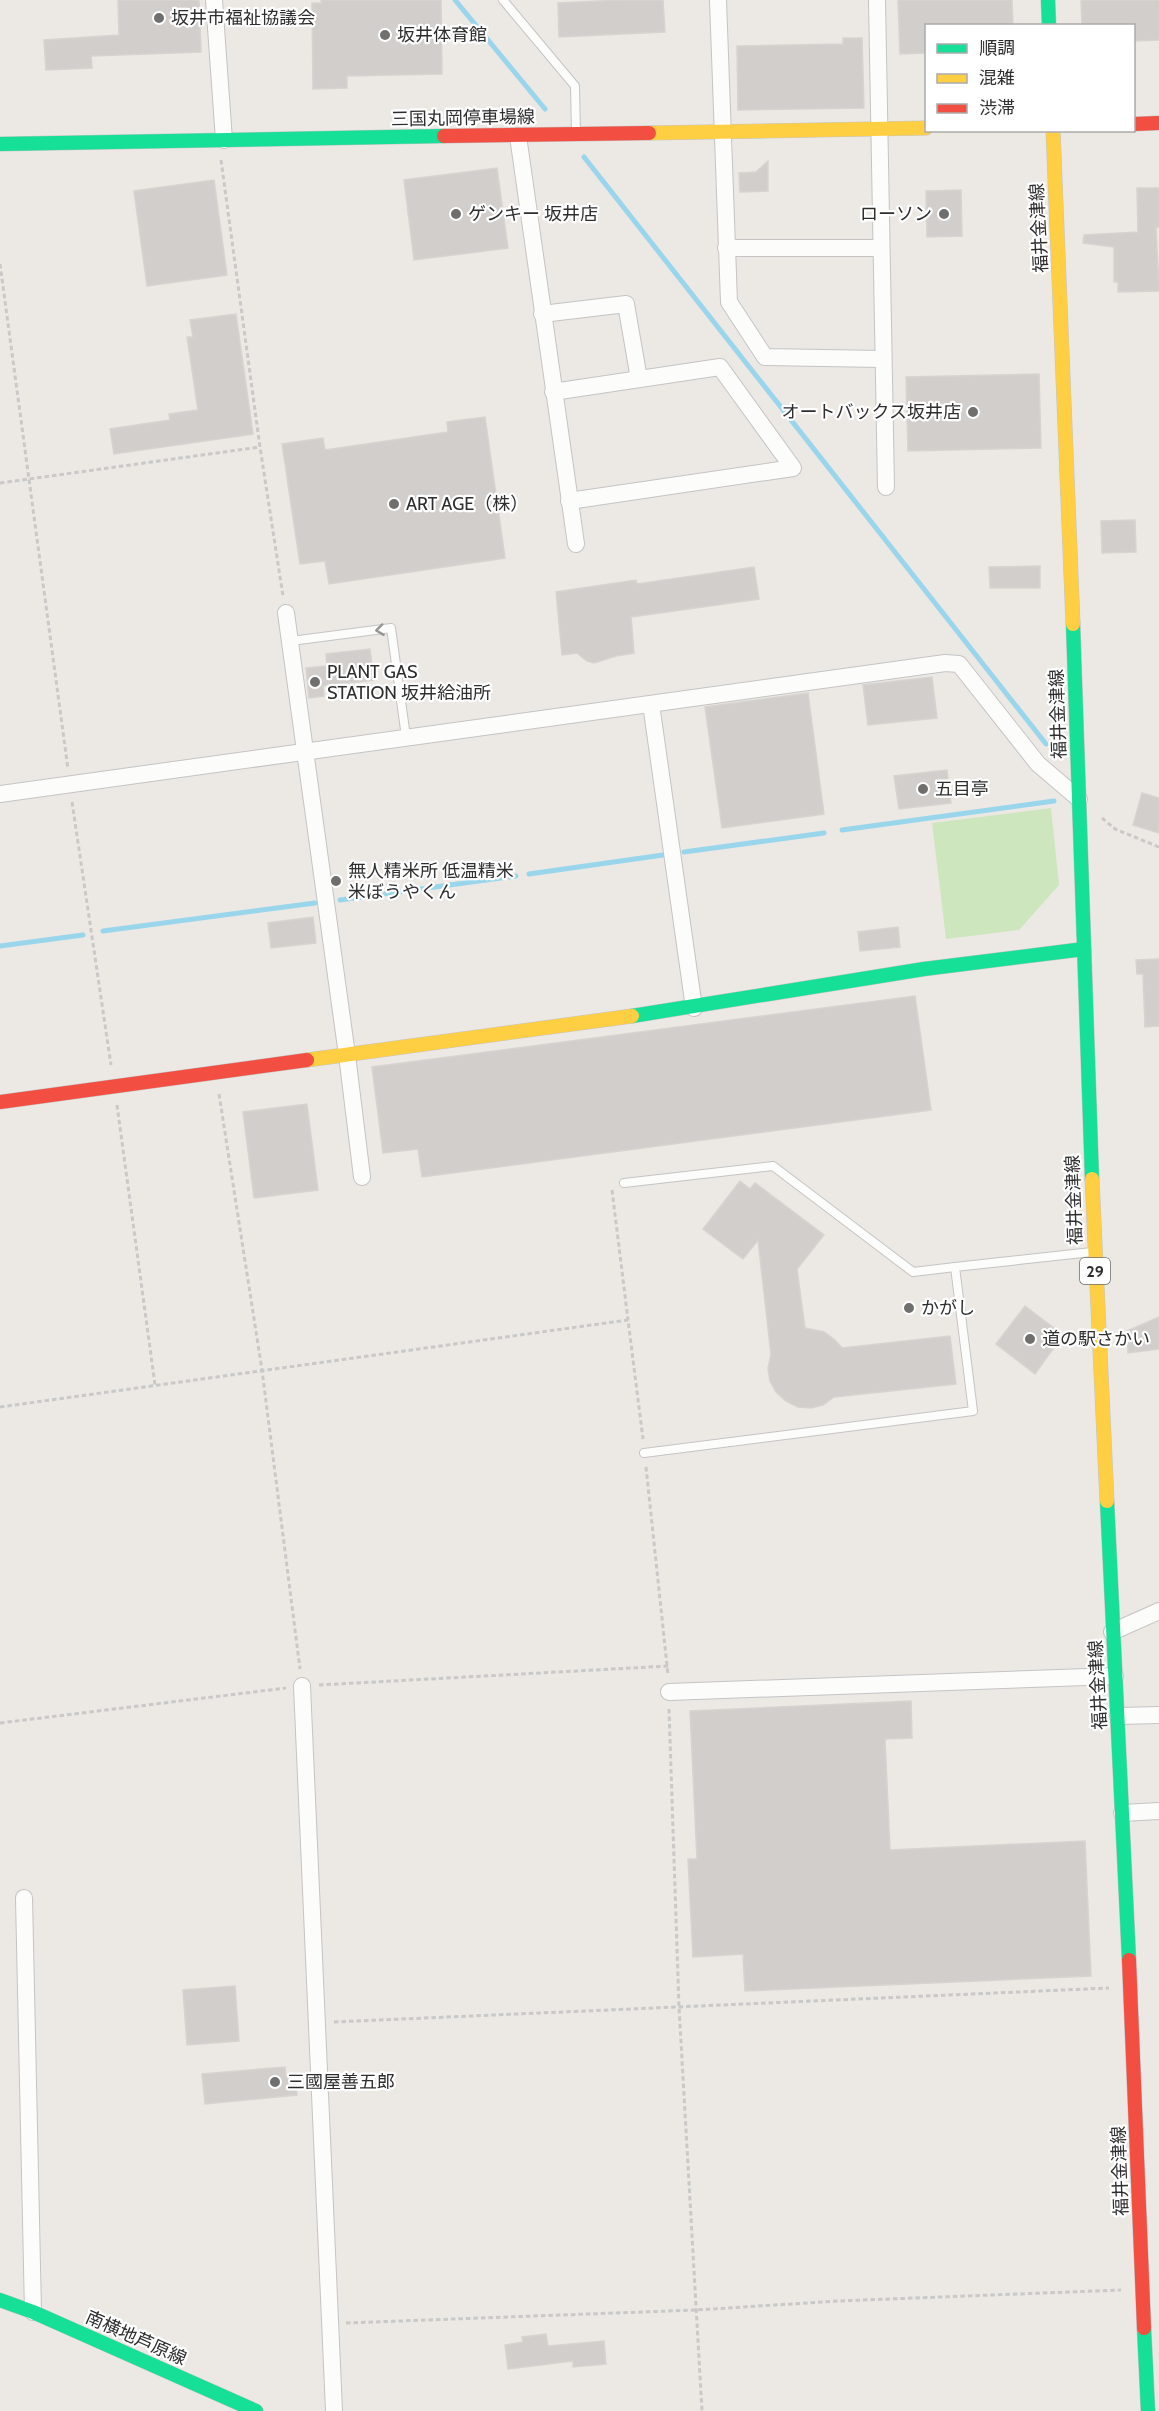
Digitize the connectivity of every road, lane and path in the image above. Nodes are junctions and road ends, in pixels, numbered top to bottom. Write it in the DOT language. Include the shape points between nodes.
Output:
graph roads {
  1 [pos="214,0"];
  2 [pos="503,0"];
  3 [pos="718,0"];
  4 [pos="877,0"];
  5 [pos="1048,0"];
  6 [pos="1049,24"];
  7 [pos="1159,123"];
  8 [pos="1135,124"];
  9 [pos="925,128"];
  10 [pos="880,129"];
  11 [pos="723,132"];
  12 [pos="1053,132"];
  13 [pos="576,133"];
  14 [pos="518,136"];
  15 [pos="221,141"];
  16 [pos="0,144"];
  17 [pos="726,248"];
  18 [pos="881,248"];
  19 [pos="0,264"];
  20 [pos="542,315"];
  21 [pos="882,359"];
  22 [pos="639,379"];
  23 [pos="553,392"];
  24 [pos="260,447"];
  25 [pos="29,479"];
  26 [pos="0,483"];
  27 [pos="886,487"];
  28 [pos="569,501"];
  29 [pos="576,544"];
  30 [pos="286,613"];
  31 [pos="291,641"];
  32 [pos="651,704"];
  33 [pos="406,737"];
  34 [pos="306,751"];
  35 [pos="70,784"];
  36 [pos="0,794"];
  37 [pos="1080,799"];
  38 [pos="1159,848"];
  39 [pos="1084,950"];
  40 [pos="694,1008"];
  41 [pos="348,1055"];
  42 [pos="216,1072"];
  43 [pos="0,1102"];
  44 [pos="362,1177"];
  45 [pos="624,1183"];
  46 [pos="612,1186"];
  47 [pos="1094,1252"];
  48 [pos="955,1267"];
  49 [pos="628,1320"];
  50 [pos="262,1370"];
  51 [pos="0,1407"];
  52 [pos="644,1454"];
  53 [pos="1159,1611"];
  54 [pos="1112,1632"];
  55 [pos="668,1666"];
  56 [pos="1115,1676"];
  57 [pos="302,1686"];
  58 [pos="669,1692"];
  59 [pos="1159,1715"];
  60 [pos="1118,1716"];
  61 [pos="0,1723"];
  62 [pos="1159,1811"];
  63 [pos="1122,1813"];
  64 [pos="24,1898"];
  65 [pos="1130,1987"];
  66 [pos="680,2007"];
  67 [pos="317,2022"];
  68 [pos="1143,2289"];
  69 [pos="0,2300"];
  70 [pos="696,2310"];
  71 [pos="33,2312"];
  72 [pos="330,2324"];
  73 [pos="256,2411"];
  74 [pos="334,2411"];
  75 [pos="702,2411"];
  76 [pos="1148,2411"];
  1 -- 15 [label="street"];
  2 -- 13 [label="lane" via="574,86"];
  3 -- 11 [label="street"];
  4 -- 10 [label="street"];
  5 -- 6 [label="main road"];
  7 -- 8 [label="main road"];
  9 -- 10 [label="main road, 三国丸岡停車場線"];
  10 -- 11 [label="main road, 三国丸岡停車場線"];
  10 -- 18 [label="street"];
  11 -- 13 [label="main road, 三国丸岡停車場線"];
  11 -- 17 [label="street"];
  12 -- 37 [label="main road, 福井金津線 / 29"];
  13 -- 14 [label="main road, 三国丸岡停車場線"];
  14 -- 15 [label="main road, 三国丸岡停車場線"];
  14 -- 20 [label="street"];
  15 -- 16 [label="main road, 三国丸岡停車場線"];
  15 -- 24 [label="path"];
  17 -- 18 [label="street"];
  17 -- 21 [label="street" via="729,302 765,357"];
  18 -- 21 [label="street"];
  19 -- 25 [label="path"];
  20 -- 22 [label="street" via="626,304"];
  20 -- 23 [label="street"];
  21 -- 27 [label="street"];
  22 -- 23 [label="street"];
  22 -- 28 [label="street" via="720,367 794,468"];
  23 -- 28 [label="street"];
  24 -- 25 [label="path"];
  24 -- 30 [label="path"];
  25 -- 26 [label="path"];
  25 -- 35 [label="path"];
  28 -- 29 [label="street"];
  30 -- 31 [label="street"];
  33 -- 31 [label="lane, one-way" via="391,628"];
  31 -- 34 [label="street"];
  32 -- 33 [label="street"];
  32 -- 37 [label="street" via="959,664 1038,764"];
  32 -- 40 [label="street"];
  33 -- 34 [label="street"];
  34 -- 35 [label="street"];
  34 -- 41 [label="street"];
  35 -- 36 [label="street"];
  37 -- 38 [label="path" via="1115,829"];
  37 -- 39 [label="main road, 福井金津線 / 29"];
  39 -- 40 [label="main road" via="924,969"];
  39 -- 47 [label="main road, 福井金津線 / 29"];
  40 -- 41 [label="main road"];
  41 -- 42 [label="main road"];
  41 -- 44 [label="street"];
  42 -- 43 [label="main road"];
  42 -- 50 [label="path"];
  45 -- 48 [label="lane" via="773,1166 913,1272"];
  46 -- 49 [label="path"];
  47 -- 48 [label="lane"];
  47 -- 54 [label="main road, 福井金津線 / 29"];
  48 -- 52 [label="lane" via="973,1411"];
  49 -- 50 [label="path"];
  49 -- 52 [label="path"];
  50 -- 51 [label="path"];
  50 -- 57 [label="path"];
  52 -- 55 [label="path"];
  53 -- 54 [label="street"];
  54 -- 56 [label="main road, 福井金津線 / 29"];
  55 -- 57 [label="path"];
  55 -- 58 [label="path"];
  56 -- 58 [label="street"];
  56 -- 60 [label="main road, 福井金津線 / 29"];
  57 -- 61 [label="path"];
  57 -- 67 [label="street"];
  58 -- 66 [label="path"];
  59 -- 60 [label="street"];
  60 -- 63 [label="main road, 福井金津線 / 29"];
  62 -- 63 [label="street"];
  63 -- 65 [label="main road, 福井金津線 / 29"];
  64 -- 71 [label="street"];
  65 -- 66 [label="path"];
  65 -- 68 [label="main road, 福井金津線 / 29"];
  66 -- 67 [label="path"];
  66 -- 70 [label="path"];
  67 -- 72 [label="street"];
  68 -- 70 [label="path"];
  68 -- 76 [label="main road, 福井金津線 / 29"];
  69 -- 71 [label="main road, 南横地芦原線"];
  70 -- 72 [label="path"];
  70 -- 75 [label="path"];
  71 -- 73 [label="main road, 南横地芦原線"];
  72 -- 74 [label="street"];
}
